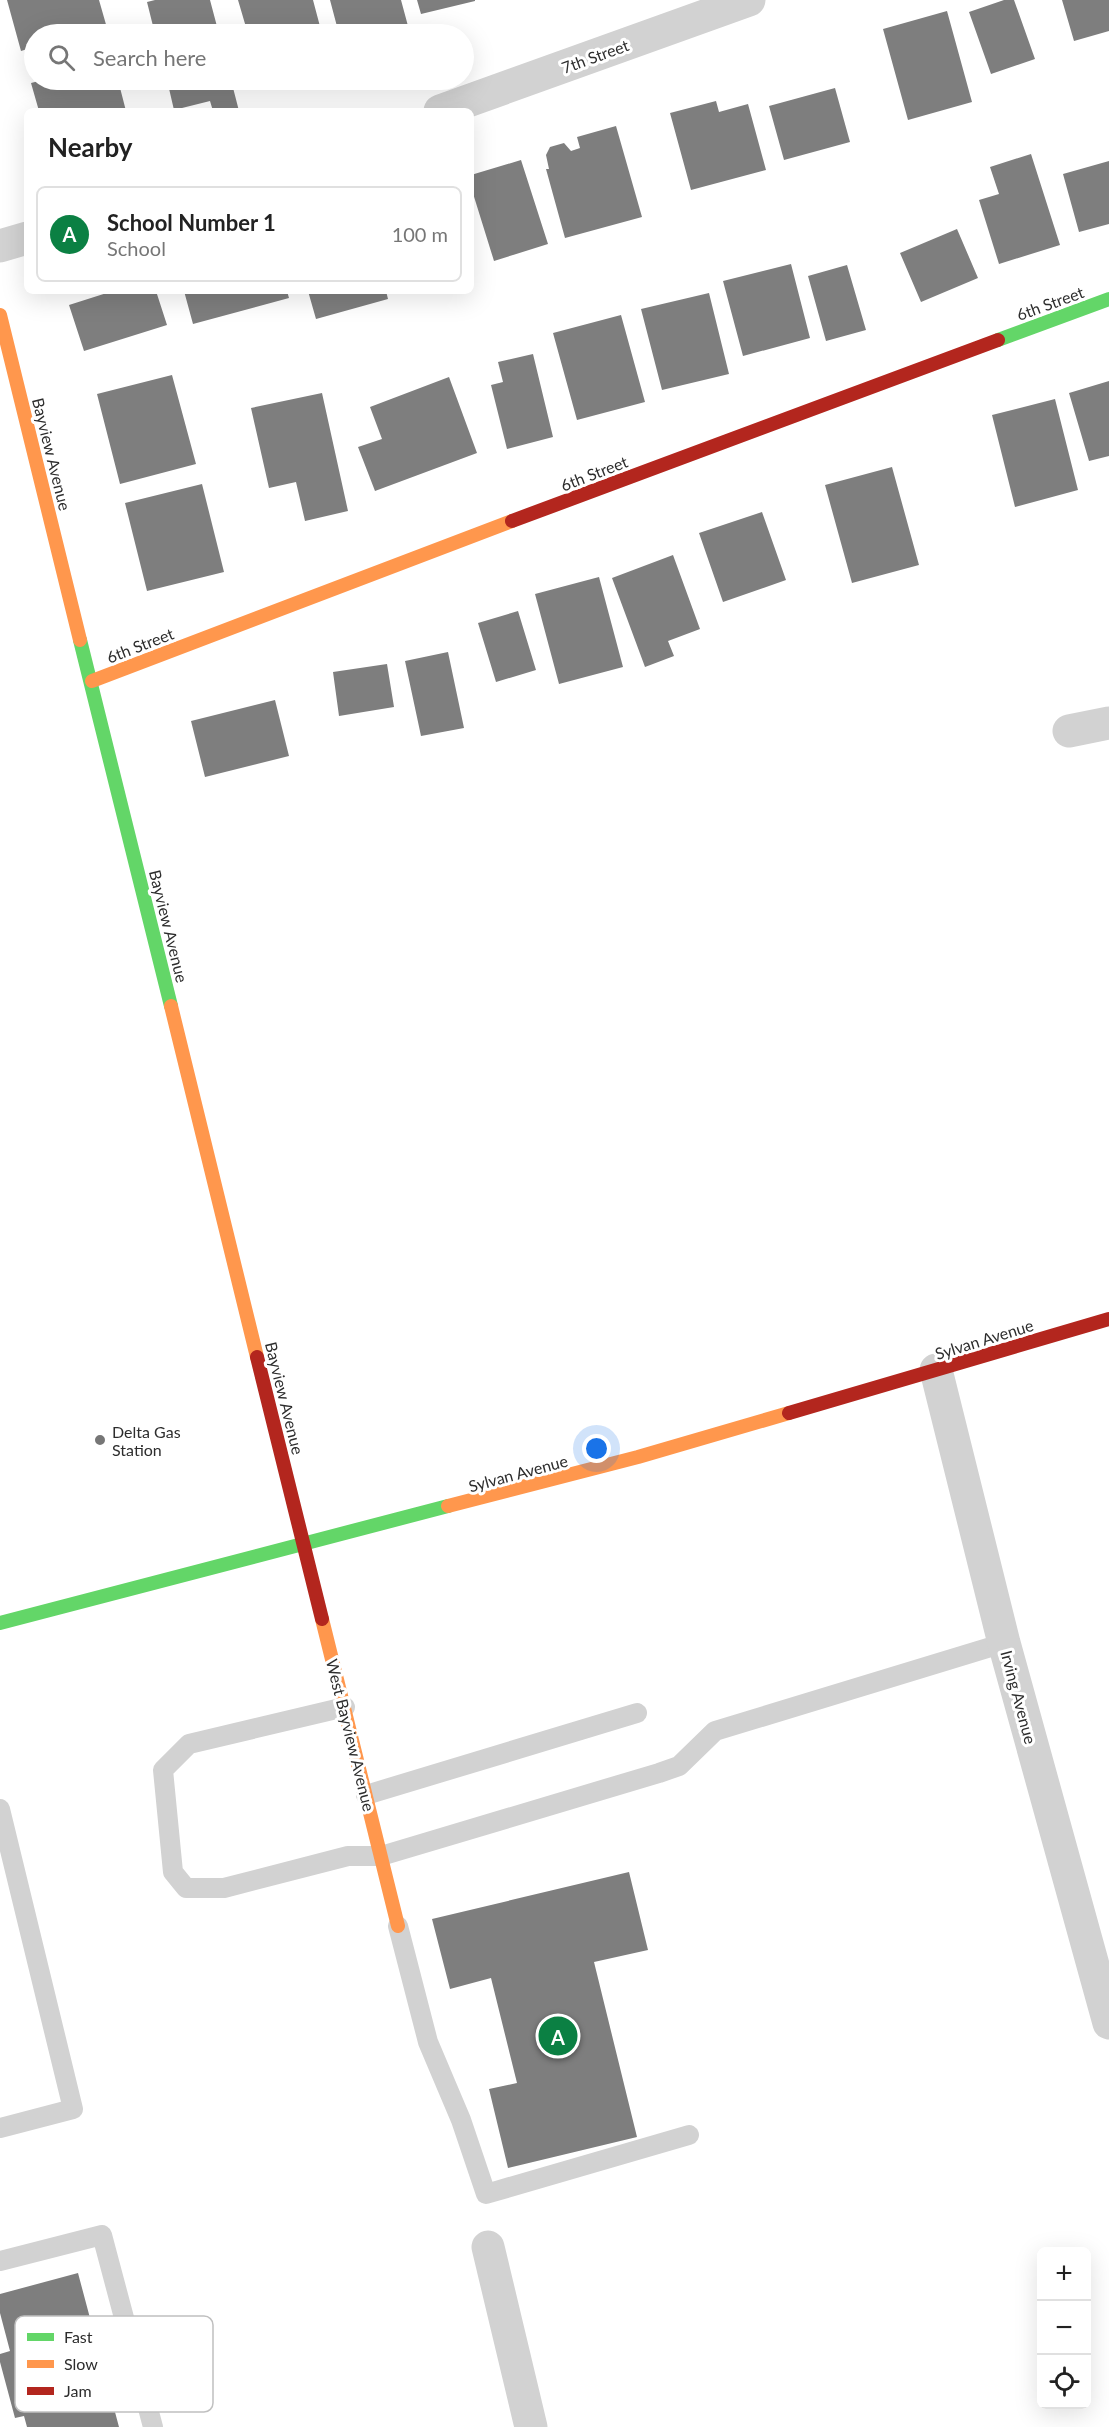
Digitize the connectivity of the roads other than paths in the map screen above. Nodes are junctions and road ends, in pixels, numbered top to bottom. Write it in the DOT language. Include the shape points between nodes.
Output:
graph roads {
  1 [pos="749,0"];
  2 [pos="448,108"];
  3 [pos="24,239"];
  4 [pos="0,246"];
  5 [pos="1109,299"];
  6 [pos="0,315"];
  7 [pos="92,681"];
  8 [pos="1109,723"];
  9 [pos="1069,731"];
  10 [pos="1109,1319"];
  11 [pos="936,1370"];
  12 [pos="304,1545"];
  13 [pos="3,1625"];
  14 [pos="1004,1643"];
  15 [pos="345,1707"];
  16 [pos="638,1713"];
  17 [pos="366,1795"];
  18 [pos="0,1809"];
  19 [pos="381,1856"];
  20 [pos="398,1926"];
  21 [pos="1109,2023"];
  22 [pos="0,2128"];
  23 [pos="689,2135"];
  24 [pos="488,2247"];
  25 [pos="0,2261"];
  26 [pos="124,2316"];
  27 [pos="149,2412"];
  28 [pos="153,2427"];
  29 [pos="531,2427"];
  1 -- 2 [label="street, 7th Street"];
  3 -- 4 [label="street"];
  5 -- 7 [label="street, 6th Street"];
  6 -- 7 [label="street, Bayview Avenue"];
  7 -- 12 [label="street, Bayview Avenue"];
  8 -- 9 [label="street"];
  10 -- 11 [label="street, Sylvan Avenue"];
  11 -- 12 [label="street, Sylvan Avenue" via="638,1457"];
  11 -- 14 [label="street, Irving Avenue"];
  12 -- 13 [label="street, Sylvan Avenue"];
  12 -- 15 [label="street, West Bayview Avenue"];
  14 -- 19 [label="lane" via="715,1731 679,1766 659,1773"];
  14 -- 21 [label="street, Irving Avenue"];
  15 -- 17 [label="street, West Bayview Avenue"];
  15 -- 19 [label="lane" via="189,1744 172,1759 163,1770 173,1872 186,1888 224,1888 348,1856"];
  16 -- 17 [label="lane"];
  17 -- 19 [label="street, West Bayview Avenue"];
  18 -- 22 [label="lane" via="73,2109"];
  19 -- 20 [label="street, West Bayview Avenue"];
  20 -- 23 [label="lane" via="428,2042 461,2120 486,2194"];
  24 -- 29 [label="street"];
  25 -- 26 [label="lane" via="102,2235"];
  27 -- 28 [label="lane"];
}
